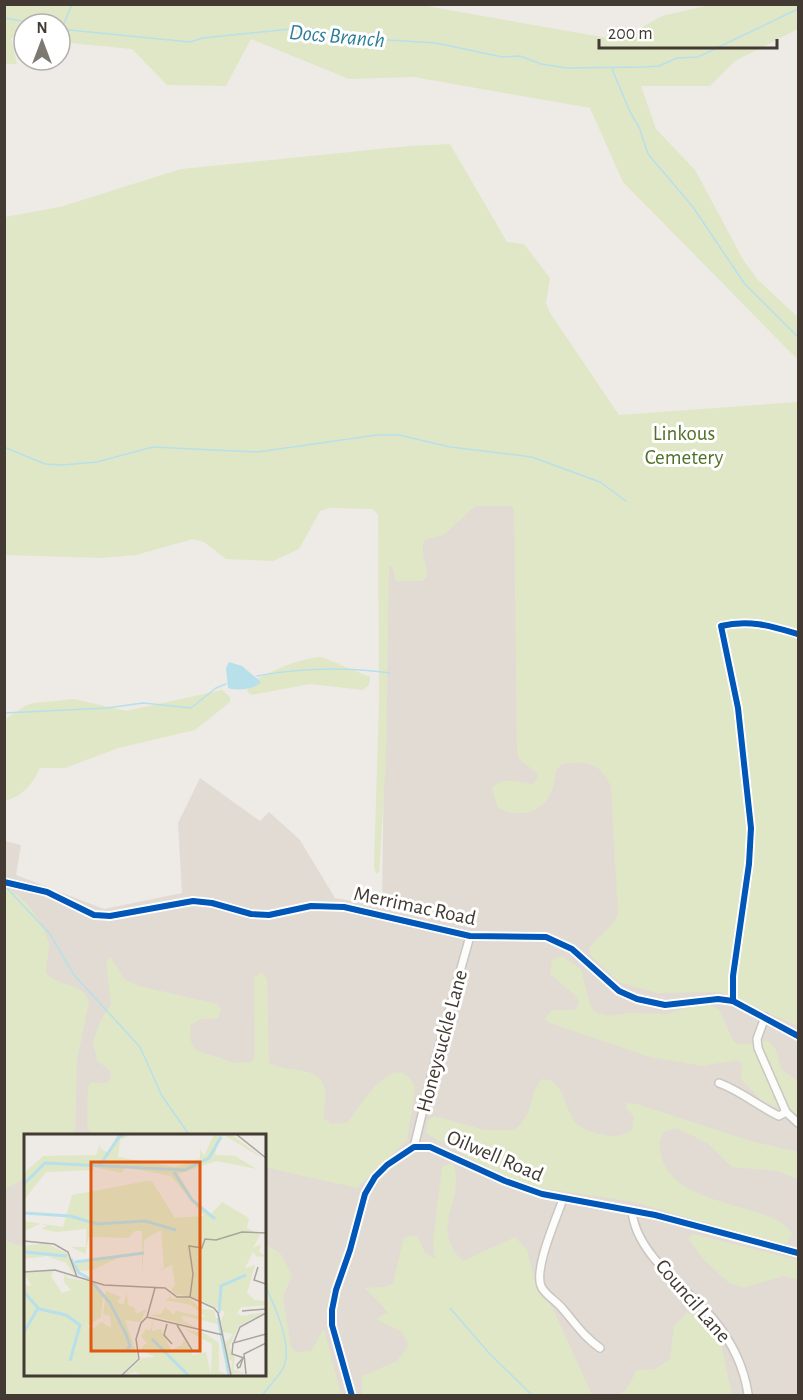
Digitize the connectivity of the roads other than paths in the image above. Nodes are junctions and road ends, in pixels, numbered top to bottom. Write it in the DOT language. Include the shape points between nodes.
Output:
graph roads {
  1 [pos="798,634"];
  2 [pos="4,882"];
  3 [pos="470,936"];
  4 [pos="733,1001"];
  5 [pos="765,1017"];
  6 [pos="798,1036"];
  7 [pos="719,1083"];
  8 [pos="786,1112"];
  9 [pos="798,1123"];
  10 [pos="414,1147"];
  11 [pos="563,1199"];
  12 [pos="632,1211"];
  13 [pos="798,1253"];
  14 [pos="600,1348"];
  15 [pos="748,1394"];
  16 [pos="352,1395"];
  1 -- 4 [label="street" via="747,622 721,626 738,708 752,828"];
  2 -- 3 [label="street, Merrimac Road" via="47,892 94,915 110,916 193,901 269,915 324,905"];
  3 -- 4 [label="street, Merrimac Road" via="535,936 560,941 619,991 649,1002 665,1005"];
  3 -- 10 [label="street, Honeysuckle Lane"];
  4 -- 5 [label="street, Merrimac Road"];
  5 -- 6 [label="street, Merrimac Road"];
  5 -- 8 [label="street" via="757,1038 758,1048"];
  7 -- 8 [label="street" via="779,1116"];
  8 -- 9 [label="street"];
  10 -- 11 [label="street, Oilwell Road" via="430,1147 505,1181"];
  10 -- 16 [label="street, Oilwell Road" via="387,1165 365,1194 336,1290 332,1325"];
  11 -- 12 [label="street, Oilwell Road"];
  11 -- 14 [label="street" via="544,1252 540,1283 583,1336"];
  12 -- 13 [label="street, Oilwell Road"];
  12 -- 15 [label="street, Council Lane" via="633,1221 654,1256 714,1320 732,1346"];
}
